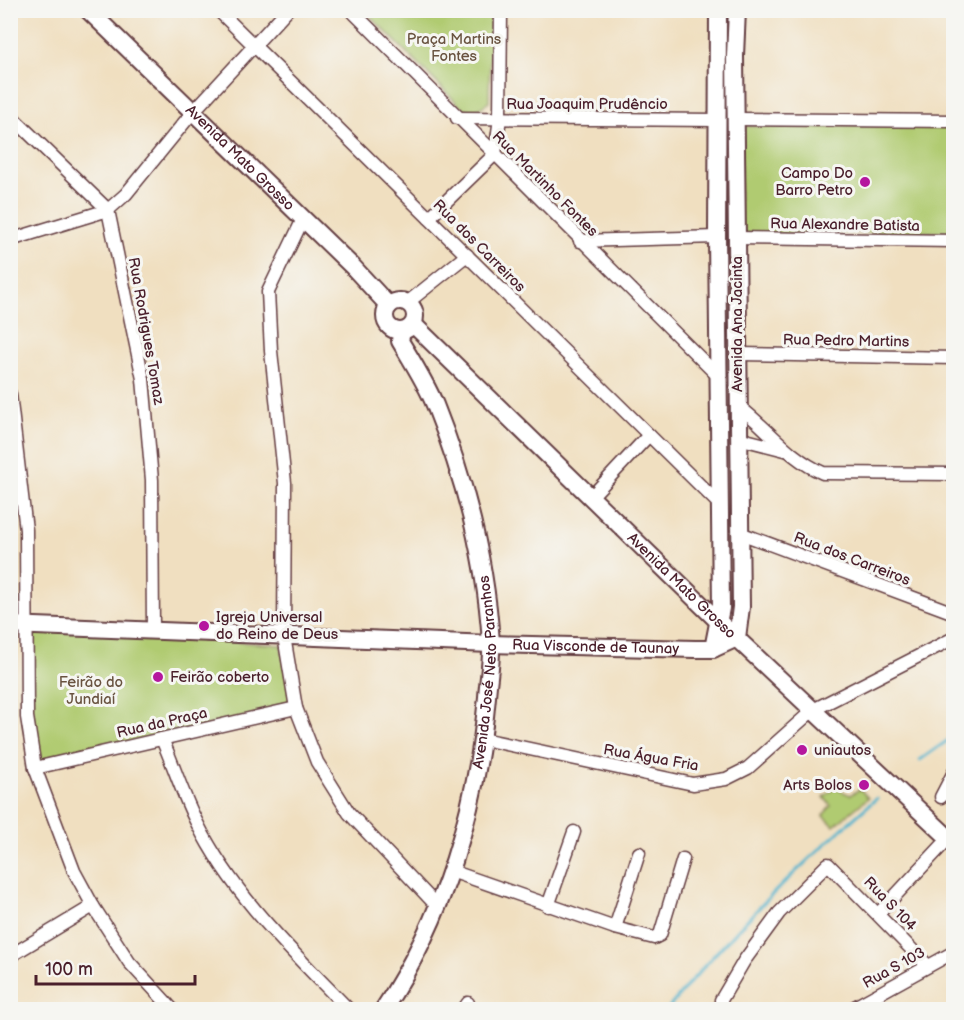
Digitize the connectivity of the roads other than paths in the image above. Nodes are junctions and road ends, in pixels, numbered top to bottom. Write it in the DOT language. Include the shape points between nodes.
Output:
graph roads {
  1 [pos="88,10"];
  2 [pos="218,10"];
  3 [pos="286,10"];
  4 [pos="351,10"];
  5 [pos="501,10"];
  6 [pos="718,10"];
  7 [pos="737,10"];
  8 [pos="254,47"];
  9 [pos="727,56"];
  10 [pos="192,113"];
  11 [pos="10,115"];
  12 [pos="457,118"];
  13 [pos="500,118"];
  14 [pos="736,118"];
  15 [pos="717,120"];
  16 [pos="954,121"];
  17 [pos="495,154"];
  18 [pos="108,210"];
  19 [pos="429,218"];
  20 [pos="303,219"];
  21 [pos="717,237"];
  22 [pos="736,238"];
  23 [pos="10,240"];
  24 [pos="580,241"];
  25 [pos="954,241"];
  26 [pos="467,255"];
  27 [pos="407,303"];
  28 [pos="719,305"];
  29 [pos="389,306"];
  30 [pos="738,306"];
  31 [pos="407,328"];
  32 [pos="739,354"];
  33 [pos="954,358"];
  34 [pos="720,378"];
  35 [pos="10,394"];
  36 [pos="737,405"];
  37 [pos="649,435"];
  38 [pos="738,438"];
  39 [pos="786,451"];
  40 [pos="954,474"];
  41 [pos="590,498"];
  42 [pos="719,504"];
  43 [pos="740,532"];
  44 [pos="719,555"];
  45 [pos="741,556"];
  46 [pos="954,613"];
  47 [pos="717,620"];
  48 [pos="18,625"];
  49 [pos="153,630"];
  50 [pos="284,636"];
  51 [pos="737,638"];
  52 [pos="954,638"];
  53 [pos="491,644"];
  54 [pos="713,649"];
  55 [pos="296,708"];
  56 [pos="813,710"];
  57 [pos="162,738"];
  58 [pos="483,739"];
  59 [pos="35,768"];
  60 [pos="954,772"];
  61 [pos="941,797"];
  62 [pos="574,832"];
  63 [pos="951,840"];
  64 [pos="639,853"];
  65 [pos="683,859"];
  66 [pos="451,871"];
  67 [pos="93,906"];
  68 [pos="548,906"];
  69 [pos="438,907"];
  70 [pos="879,913"];
  71 [pos="615,928"];
  72 [pos="954,952"];
  73 [pos="10,956"];
  74 [pos="928,966"];
  75 [pos="723,1005"];
  76 [pos="172,1010"];
  77 [pos="349,1010"];
  78 [pos="383,1010"];
  79 [pos="849,1010"];
  1 -- 10 [label="main road, Avenida Mato Grosso"];
  2 -- 8 [label="street, Rua dos Carreiros"];
  3 -- 8 [label="street"];
  4 -- 12 [label="street, Rua Martinho Fontes"];
  5 -- 13 [label="street"];
  6 -- 9 [label="main road, Avenida Ana Jacinta"];
  7 -- 9 [label="main road, Avenida Ana Jacinta"];
  8 -- 10 [label="street"];
  8 -- 19 [label="street, Rua dos Carreiros"];
  9 -- 14 [label="main road, Avenida Ana Jacinta"];
  9 -- 15 [label="main road, Avenida Ana Jacinta"];
  10 -- 18 [label="street" via="126,195"];
  10 -- 20 [label="main road, Avenida Mato Grosso"];
  11 -- 18 [label="street"];
  12 -- 13 [label="street, Rua Joaquim Prudêncio"];
  12 -- 17 [label="street, Rua Martinho Fontes"];
  13 -- 15 [label="street, Rua Joaquim Prudêncio"];
  13 -- 17 [label="street"];
  14 -- 16 [label="street"];
  14 -- 22 [label="main road, Avenida Ana Jacinta"];
  15 -- 21 [label="main road, Avenida Ana Jacinta"];
  17 -- 19 [label="street"];
  17 -- 24 [label="street, Rua Martinho Fontes"];
  18 -- 23 [label="street"];
  18 -- 49 [label="street, Rua Rodrigues Tomaz" via="143,379 152,480"];
  19 -- 26 [label="street, Rua dos Carreiros"];
  20 -- 29 [label="main road, Avenida Mato Grosso"];
  20 -- 50 [label="street" via="268,292 285,483"];
  21 -- 24 [label="street"];
  21 -- 28 [label="main road, Avenida Ana Jacinta"];
  22 -- 25 [label="street, Rua Alexandre Batista"];
  22 -- 30 [label="main road, Avenida Ana Jacinta"];
  24 -- 34 [label="street, Rua Martinho Fontes"];
  26 -- 27 [label="street"];
  26 -- 37 [label="street, Rua dos Carreiros"];
  27 -- 29 [label="main road"];
  27 -- 31 [label="main road" via="415,315"];
  28 -- 30 [label="main road"];
  28 -- 34 [label="main road, Avenida Ana Jacinta"];
  29 -- 31 [label="main road" via="386,323 393,330"];
  30 -- 32 [label="main road, Avenida Ana Jacinta"];
  31 -- 41 [label="main road, Avenida Mato Grosso"];
  31 -- 53 [label="main road, Avenida José Neto Paranhos" via="400,341 435,403 474,520"];
  32 -- 33 [label="street, Rua Pedro Martins"];
  32 -- 36 [label="main road, Avenida Ana Jacinta"];
  34 -- 42 [label="main road, Avenida Ana Jacinta"];
  35 -- 48 [label="street" via="26,530"];
  36 -- 38 [label="main road, Avenida Ana Jacinta"];
  36 -- 39 [label="street"];
  37 -- 41 [label="street"];
  37 -- 42 [label="street, Rua dos Carreiros"];
  38 -- 39 [label="street"];
  38 -- 43 [label="main road, Avenida Ana Jacinta"];
  39 -- 40 [label="street" via="823,473"];
  41 -- 47 [label="main road, Avenida Mato Grosso"];
  42 -- 44 [label="main road, Avenida Ana Jacinta"];
  43 -- 45 [label="main road, Avenida Ana Jacinta"];
  43 -- 46 [label="street, Rua dos Carreiros"];
  44 -- 45 [label="main road"];
  44 -- 47 [label="main road, Avenida Ana Jacinta" via="721,608"];
  45 -- 51 [label="main road, Avenida Ana Jacinta"];
  47 -- 51 [label="main road, Avenida Mato Grosso"];
  47 -- 54 [label="main road"];
  48 -- 49 [label="main road, Rua Visconde de Taunay"];
  48 -- 59 [label="street"];
  49 -- 50 [label="main road, Rua Visconde de Taunay"];
  50 -- 53 [label="main road, Rua Visconde de Taunay"];
  50 -- 55 [label="street"];
  51 -- 54 [label="main road, Rua Visconde de Taunay"];
  51 -- 56 [label="main road, Avenida Mato Grosso"];
  52 -- 56 [label="street, Rua Água Fria"];
  53 -- 54 [label="main road, Rua Visconde de Taunay"];
  53 -- 58 [label="main road, Avenida José Neto Paranhos"];
  55 -- 57 [label="street, Rua da Praça"];
  55 -- 69 [label="street" via="317,762 349,813"];
  56 -- 58 [label="street, Rua Água Fria" via="748,768 726,779 693,784"];
  56 -- 63 [label="main road, Avenida Mato Grosso"];
  57 -- 59 [label="street, Rua da Praça"];
  57 -- 77 [label="street" via="197,824 235,886 271,930"];
  58 -- 66 [label="main road, Avenida José Neto Paranhos"];
  59 -- 67 [label="street" via="74,871"];
  60 -- 61 [label="street"];
  62 -- 68 [label="street"];
  63 -- 70 [label="street"];
  64 -- 71 [label="street"];
  65 -- 71 [label="street" via="660,935 654,938"];
  66 -- 68 [label="street"];
  66 -- 69 [label="main road, Avenida José Neto Paranhos"];
  67 -- 73 [label="street"];
  67 -- 76 [label="street" via="129,962"];
  68 -- 71 [label="street"];
  69 -- 78 [label="main road, Avenida José Neto Paranhos" via="404,978"];
  70 -- 74 [label="street, Rua S 104"];
  70 -- 75 [label="street, Rua S 104" via="828,864 779,913 744,961"];
  72 -- 74 [label="street, Rua S 103"];
  74 -- 79 [label="street, Rua S 103"];
}
